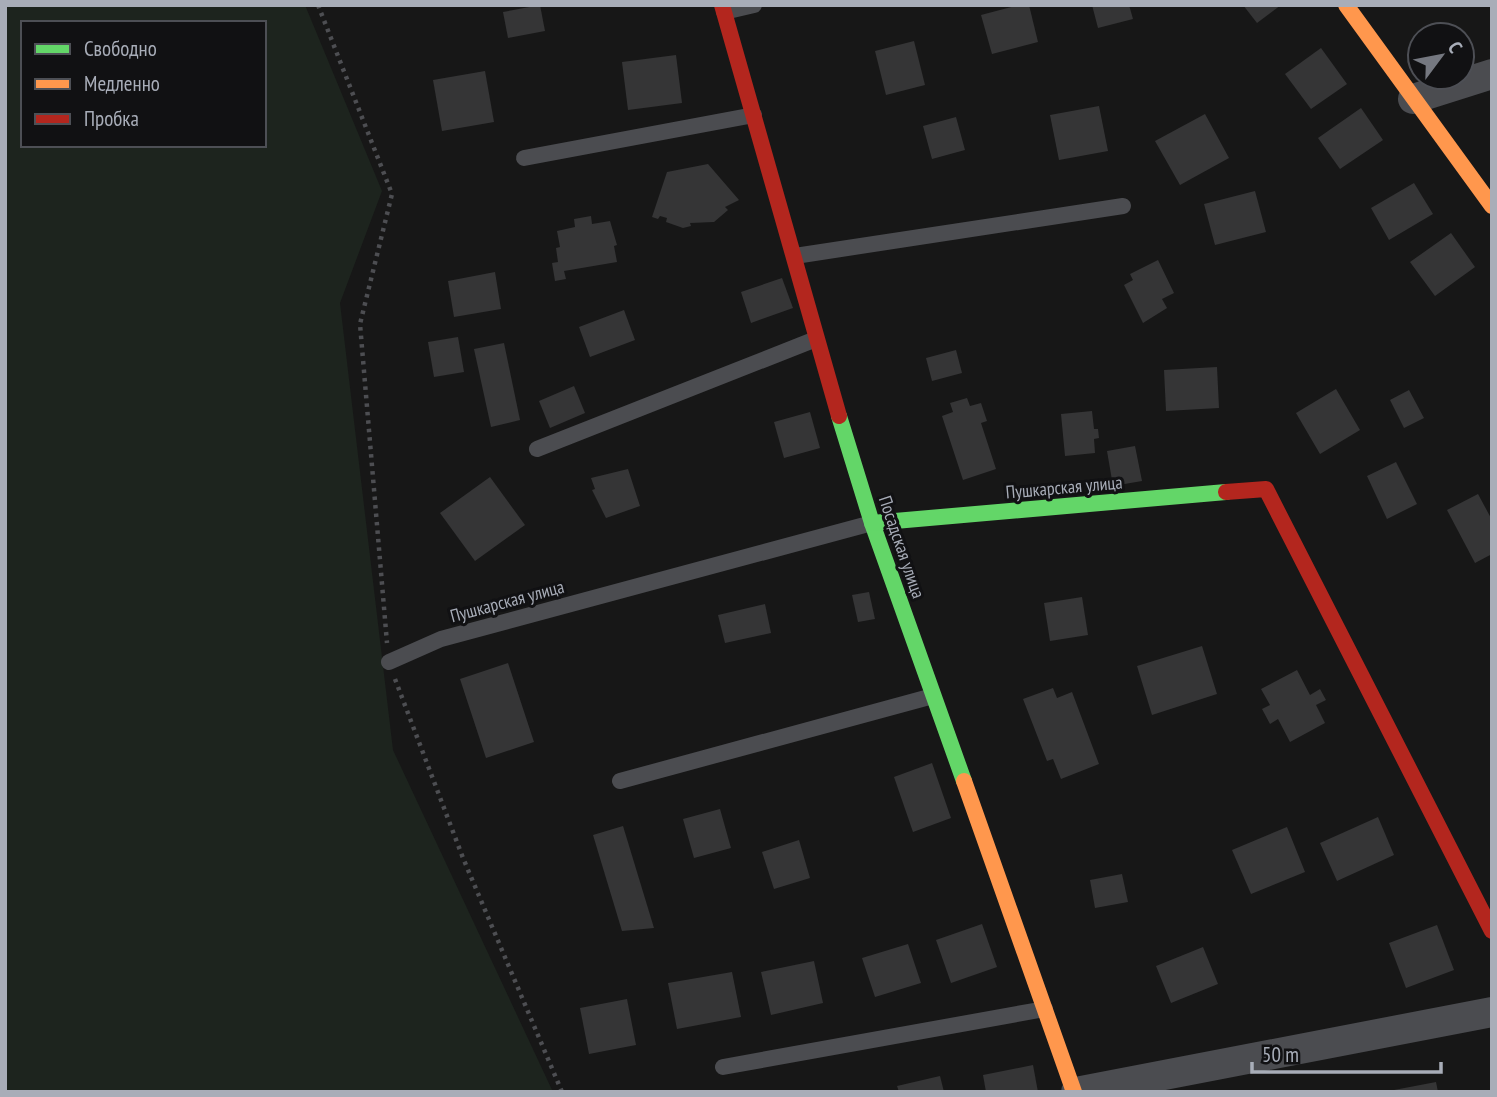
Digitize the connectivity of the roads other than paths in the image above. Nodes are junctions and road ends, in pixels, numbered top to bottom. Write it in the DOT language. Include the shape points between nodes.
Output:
graph roads {
  1 [pos="754,5"];
  2 [pos="1346,5"];
  3 [pos="723,9"];
  4 [pos="1492,74"];
  5 [pos="1413,99"];
  6 [pos="754,115"];
  7 [pos="524,158"];
  8 [pos="1123,206"];
  9 [pos="1492,206"];
  10 [pos="795,256"];
  11 [pos="816,339"];
  12 [pos="537,449"];
  13 [pos="872,523"];
  14 [pos="389,662"];
  15 [pos="933,695"];
  16 [pos="620,782"];
  17 [pos="1492,931"];
  18 [pos="1045,1009"];
  19 [pos="1492,1012"];
  20 [pos="723,1067"];
  21 [pos="1075,1092"];
  1 -- 3 [label="lane"];
  2 -- 5 [label="street"];
  3 -- 6 [label="street, Посадская улица"];
  4 -- 5 [label="street"];
  5 -- 9 [label="street"];
  6 -- 7 [label="lane"];
  6 -- 10 [label="street, Посадская улица"];
  8 -- 10 [label="lane"];
  10 -- 11 [label="street, Посадская улица"];
  11 -- 12 [label="lane"];
  11 -- 13 [label="street, Посадская улица"];
  13 -- 14 [label="lane, Пушкарская улица" via="440,639"];
  13 -- 15 [label="street, Посадская улица"];
  13 -- 17 [label="street, Пушкарская улица" via="1266,489"];
  15 -- 16 [label="lane"];
  15 -- 18 [label="street, Посадская улица"];
  18 -- 20 [label="lane"];
  18 -- 21 [label="street, Посадская улица"];
  19 -- 21 [label="street"];
}
